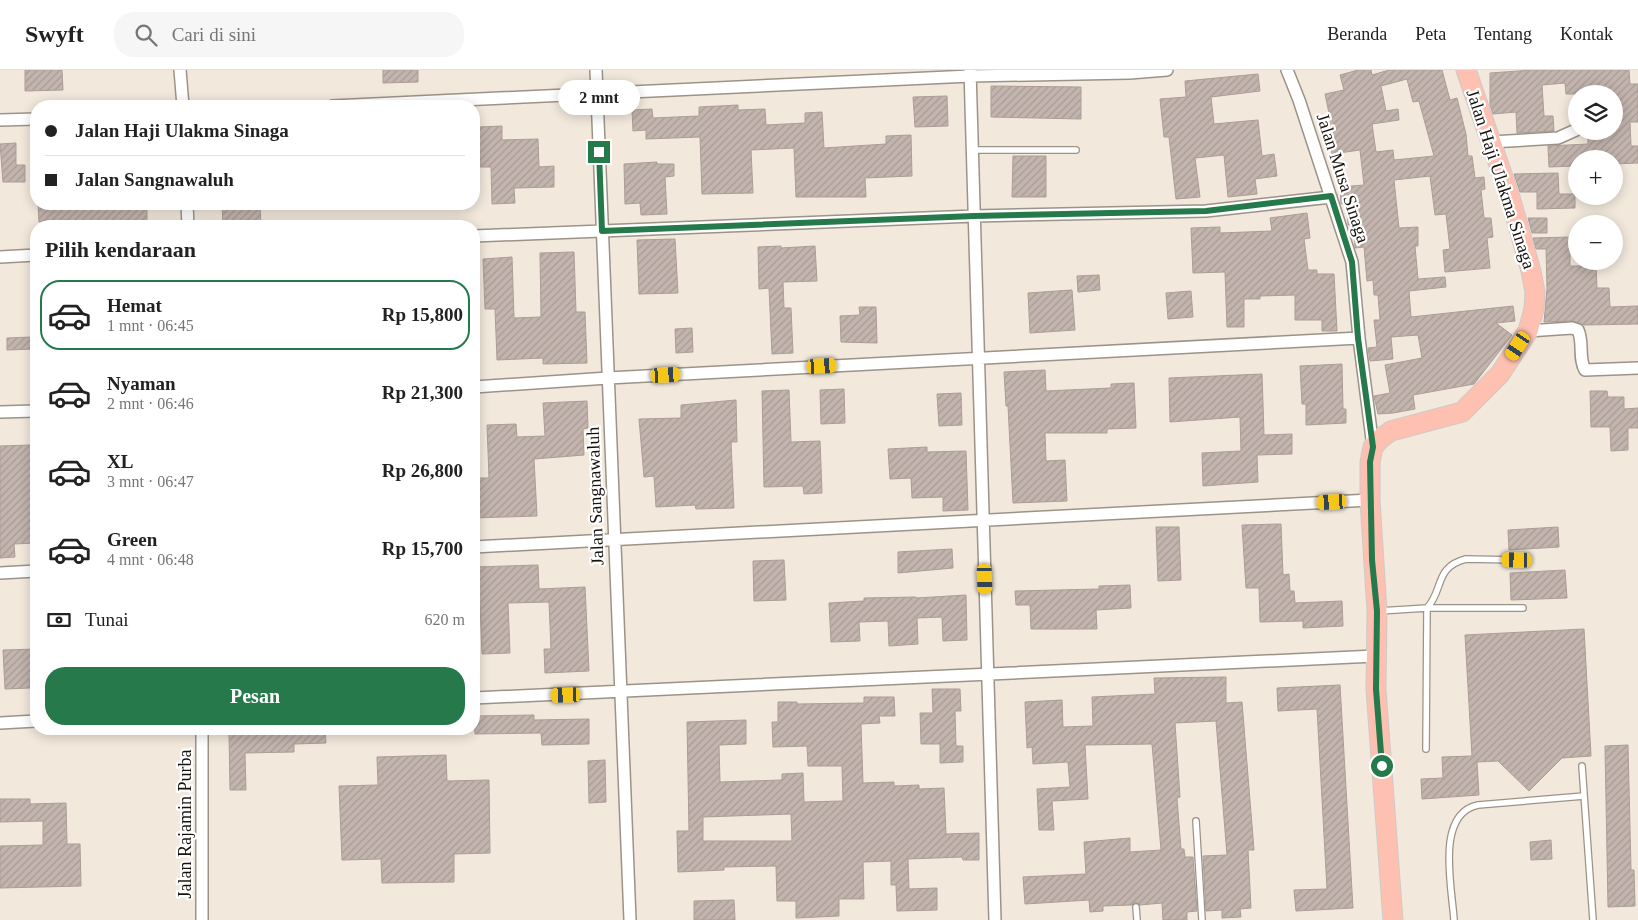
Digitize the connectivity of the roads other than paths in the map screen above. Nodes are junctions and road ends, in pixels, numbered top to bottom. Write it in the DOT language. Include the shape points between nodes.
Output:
graph roads {
  1 [pos="180,70"];
  2 [pos="596,70"];
  3 [pos="1168,70"];
  4 [pos="1287,70"];
  5 [pos="1466,70"];
  6 [pos="970,73"];
  7 [pos="597,93"];
  8 [pos="182,100"];
  9 [pos="454,100"];
  10 [pos="30,119"];
  11 [pos="0,120"];
  12 [pos="1568,134"];
  13 [pos="1491,142"];
  14 [pos="972,150"];
  15 [pos="1076,150"];
  16 [pos="1331,196"];
  17 [pos="974,216"];
  18 [pos="602,231"];
  19 [pos="480,236"];
  20 [pos="30,255"];
  21 [pos="0,257"];
  22 [pos="1528,331"];
  23 [pos="1358,338"];
  24 [pos="978,358"];
  25 [pos="1638,368"];
  26 [pos="608,378"];
  27 [pos="480,387"];
  28 [pos="30,410"];
  29 [pos="0,412"];
  30 [pos="1373,447"];
  31 [pos="1370,500"];
  32 [pos="983,521"];
  33 [pos="614,541"];
  34 [pos="480,548"];
  35 [pos="1517,560"];
  36 [pos="30,571"];
  37 [pos="0,573"];
  38 [pos="1427,608"];
  39 [pos="1523,608"];
  40 [pos="1377,611"];
  41 [pos="1375,656"];
  42 [pos="988,675"];
  43 [pos="620,693"];
  44 [pos="480,698"];
  45 [pos="30,721"];
  46 [pos="0,723"];
  47 [pos="202,735"];
  48 [pos="1426,749"];
  49 [pos="1582,766"];
  50 [pos="1584,796"];
  51 [pos="1196,821"];
  52 [pos="1136,907"];
  53 [pos="202,920"];
  54 [pos="630,920"];
  55 [pos="995,920"];
  56 [pos="1137,920"];
  57 [pos="1202,920"];
  58 [pos="1392,920"];
  59 [pos="1454,920"];
  60 [pos="1593,920"];
  1 -- 8 [label="street"];
  2 -- 7 [label="street, Jalan Sangnawaluh"];
  3 -- 6 [label="street"];
  4 -- 16 [label="street, Jalan Musa Sinaga"];
  5 -- 13 [label="main road, Jalan Haji Ulakma Sinaga"];
  6 -- 7 [label="street"];
  6 -- 14 [label="street"];
  7 -- 9 [label="street"];
  7 -- 18 [label="street, Jalan Sangnawaluh"];
  10 -- 11 [label="street"];
  12 -- 13 [label="street" via="1558,138"];
  13 -- 22 [label="main road, Jalan Haji Ulakma Sinaga" via="1531,271 1535,292"];
  14 -- 15 [label="lane"];
  14 -- 17 [label="street"];
  16 -- 17 [label="street" via="1206,211"];
  16 -- 23 [label="street, Jalan Musa Sinaga" via="1352,262"];
  17 -- 18 [label="street"];
  17 -- 24 [label="street"];
  18 -- 19 [label="street"];
  18 -- 26 [label="street, Jalan Sangnawaluh"];
  20 -- 21 [label="street"];
  22 -- 25 [label="street" via="1578,330 1581,335 1581,364 1585,370"];
  22 -- 30 [label="main road, Jalan Haji Ulakma Sinaga" via="1500,374 1462,412 1398,429"];
  23 -- 24 [label="street"];
  23 -- 30 [label="street, Jalan Musa Sinaga"];
  24 -- 26 [label="street"];
  24 -- 32 [label="street"];
  26 -- 27 [label="street"];
  26 -- 33 [label="street, Jalan Sangnawaluh"];
  28 -- 29 [label="street"];
  30 -- 31 [label="main road"];
  31 -- 32 [label="street"];
  31 -- 40 [label="main road"];
  32 -- 33 [label="street"];
  32 -- 42 [label="street"];
  33 -- 34 [label="street"];
  33 -- 43 [label="street, Jalan Sangnawaluh"];
  35 -- 38 [label="lane" via="1458,561 1440,577"];
  36 -- 37 [label="street"];
  38 -- 39 [label="lane"];
  38 -- 40 [label="lane"];
  38 -- 48 [label="lane"];
  40 -- 41 [label="main road"];
  41 -- 42 [label="street"];
  41 -- 58 [label="main road"];
  42 -- 43 [label="street"];
  42 -- 55 [label="street"];
  43 -- 44 [label="street"];
  43 -- 54 [label="street, Jalan Sangnawaluh"];
  45 -- 46 [label="street"];
  47 -- 53 [label="street, Jalan Rajamin Purba"];
  49 -- 50 [label="lane"];
  50 -- 59 [label="lane" via="1478,805 1468,807 1458,816 1451,830 1450,851"];
  50 -- 60 [label="lane"];
  51 -- 57 [label="lane"];
  52 -- 56 [label="lane"];
}
